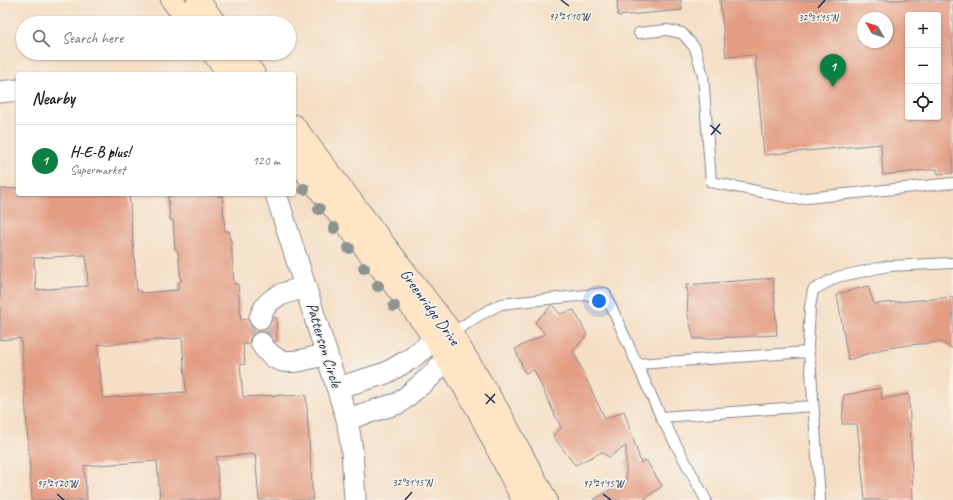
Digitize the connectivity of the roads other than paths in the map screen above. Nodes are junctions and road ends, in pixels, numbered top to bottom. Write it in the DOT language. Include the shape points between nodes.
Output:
graph roads {
  1 [pos="172,0"];
  2 [pos="198,0"];
  3 [pos="185,16"];
  4 [pos="210,16"];
  5 [pos="639,32"];
  6 [pos="218,60"];
  7 [pos="243,60"];
  8 [pos="227,72"];
  9 [pos="252,72"];
  10 [pos="16,90"];
  11 [pos="0,92"];
  12 [pos="296,129"];
  13 [pos="296,160"];
  14 [pos="953,183"];
  15 [pos="277,196"];
  16 [pos="953,263"];
  17 [pos="306,287"];
  18 [pos="260,318"];
  19 [pos="448,342"];
  20 [pos="261,343"];
  21 [pos="808,352"];
  22 [pos="327,354"];
  23 [pos="638,364"];
  24 [pos="337,388"];
  25 [pos="813,406"];
  26 [pos="661,418"];
  27 [pos="346,419"];
  28 [pos="355,500"];
  29 [pos="523,500"];
  30 [pos="546,500"];
  31 [pos="706,500"];
  32 [pos="820,500"];
  1 -- 3 [label="street"];
  2 -- 4 [label="street"];
  5 -- 14 [label="lane" via="667,30 682,33 695,48 703,75 711,182 797,199"];
  6 -- 8 [label="street"];
  7 -- 9 [label="street"];
  10 -- 11 [label="street"];
  12 -- 19 [label="street, Greenridge Drive"];
  13 -- 19 [label="street, Greenridge Drive" via="410,305"];
  15 -- 17 [label="street, Patterson Circle"];
  16 -- 21 [label="lane" via="888,266 837,277 813,290"];
  17 -- 18 [label="street" via="277,296 262,311"];
  17 -- 22 [label="street, Patterson Circle"];
  19 -- 23 [label="lane" via="478,316 501,304 605,293"];
  19 -- 24 [label="street" via="386,373"];
  19 -- 27 [label="street" via="430,377 399,403"];
  19 -- 29 [label="street, Greenridge Drive" via="477,408"];
  19 -- 30 [label="street, Greenridge Drive" via="499,412"];
  20 -- 22 [label="street" via="278,361 287,362"];
  21 -- 23 [label="lane"];
  21 -- 25 [label="lane"];
  22 -- 24 [label="street, Patterson Circle"];
  23 -- 26 [label="lane"];
  24 -- 27 [label="street, Patterson Circle"];
  25 -- 26 [label="lane"];
  25 -- 32 [label="lane"];
  26 -- 31 [label="lane"];
  27 -- 28 [label="street, Patterson Circle" via="352,450"];
}
